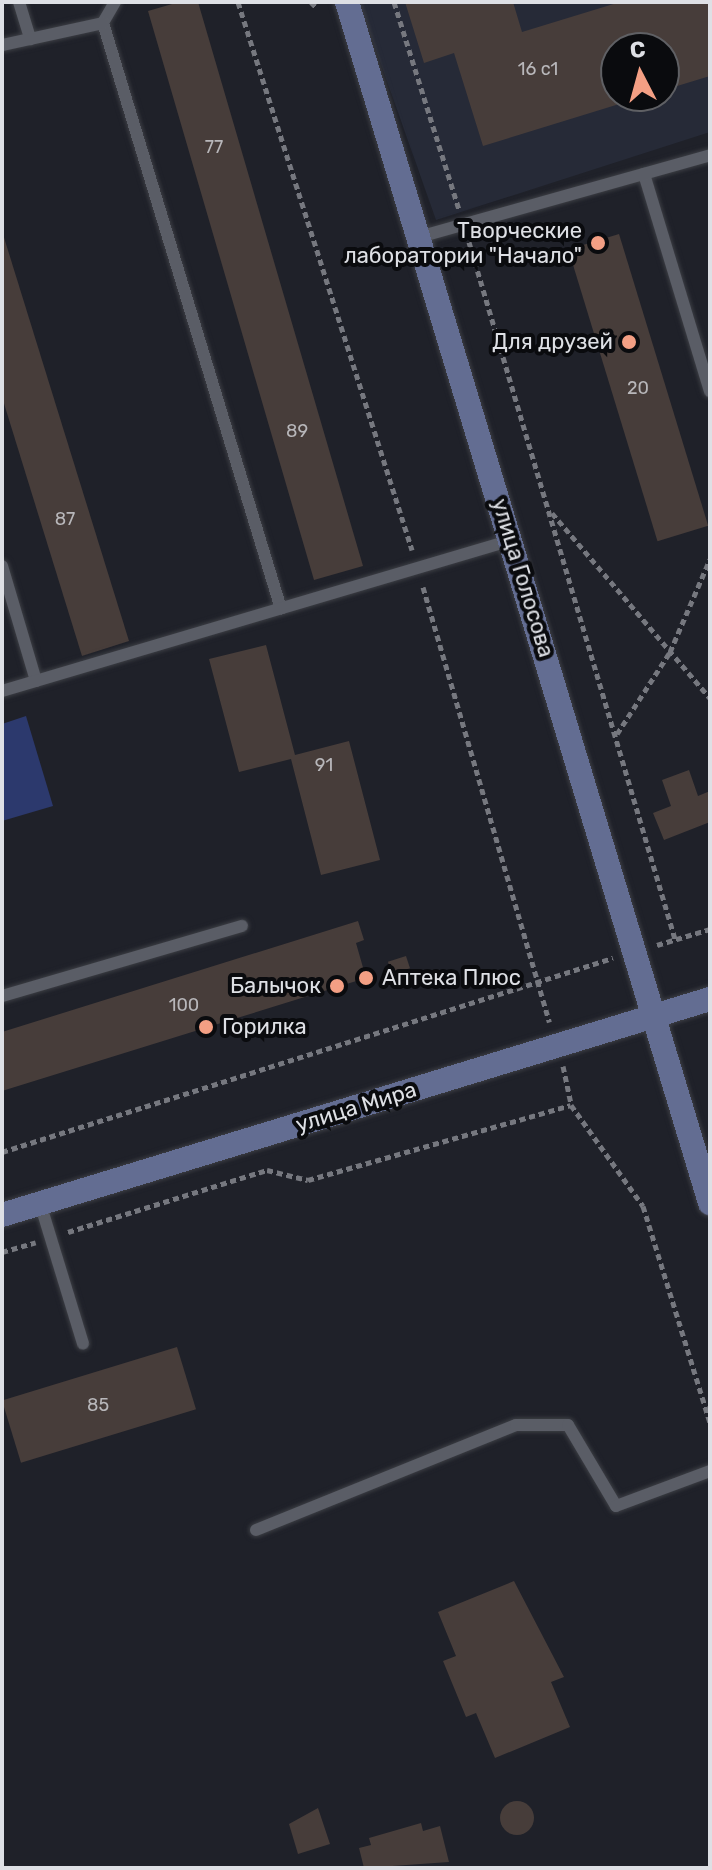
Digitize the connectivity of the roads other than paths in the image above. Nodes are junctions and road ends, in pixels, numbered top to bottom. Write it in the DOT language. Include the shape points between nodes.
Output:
graph roads {
  1 [pos="19,2"];
  2 [pos="115,2"];
  3 [pos="347,2"];
  4 [pos="103,23"];
  5 [pos="30,39"];
  6 [pos="2,45"];
  7 [pos="710,155"];
  8 [pos="644,174"];
  9 [pos="419,237"];
  10 [pos="710,391"];
  11 [pos="512,540"];
  12 [pos="2,566"];
  13 [pos="281,609"];
  14 [pos="36,681"];
  15 [pos="2,691"];
  16 [pos="242,926"];
  17 [pos="2,996"];
  18 [pos="710,999"];
  19 [pos="658,1015"];
  20 [pos="696,1154"];
  21 [pos="710,1186"];
  22 [pos="40,1203"];
  23 [pos="710,1203"];
  24 [pos="2,1215"];
  25 [pos="83,1344"];
  26 [pos="710,1471"];
  27 [pos="256,1530"];
  1 -- 5 [label="lane"];
  2 -- 4 [label="lane"];
  3 -- 9 [label="main road, улица Голосова"];
  4 -- 5 [label="lane"];
  4 -- 13 [label="lane"];
  5 -- 6 [label="lane"];
  7 -- 8 [label="lane"];
  8 -- 9 [label="lane"];
  8 -- 10 [label="lane"];
  9 -- 11 [label="main road, улица Голосова"];
  11 -- 13 [label="lane"];
  11 -- 19 [label="main road, улица Голосова"];
  12 -- 14 [label="lane"];
  13 -- 14 [label="lane"];
  14 -- 15 [label="lane"];
  16 -- 17 [label="lane"];
  18 -- 19 [label="main road, улица Мира"];
  19 -- 20 [label="main road, улица Голосова"];
  19 -- 22 [label="main road, улица Мира"];
  20 -- 21 [label="main road, улица Голосова"];
  20 -- 23 [label="main road, улица Голосова"];
  22 -- 24 [label="main road, улица Мира"];
  22 -- 25 [label="lane"];
  26 -- 27 [label="lane" via="616,1506 568,1425 516,1425"];
}
